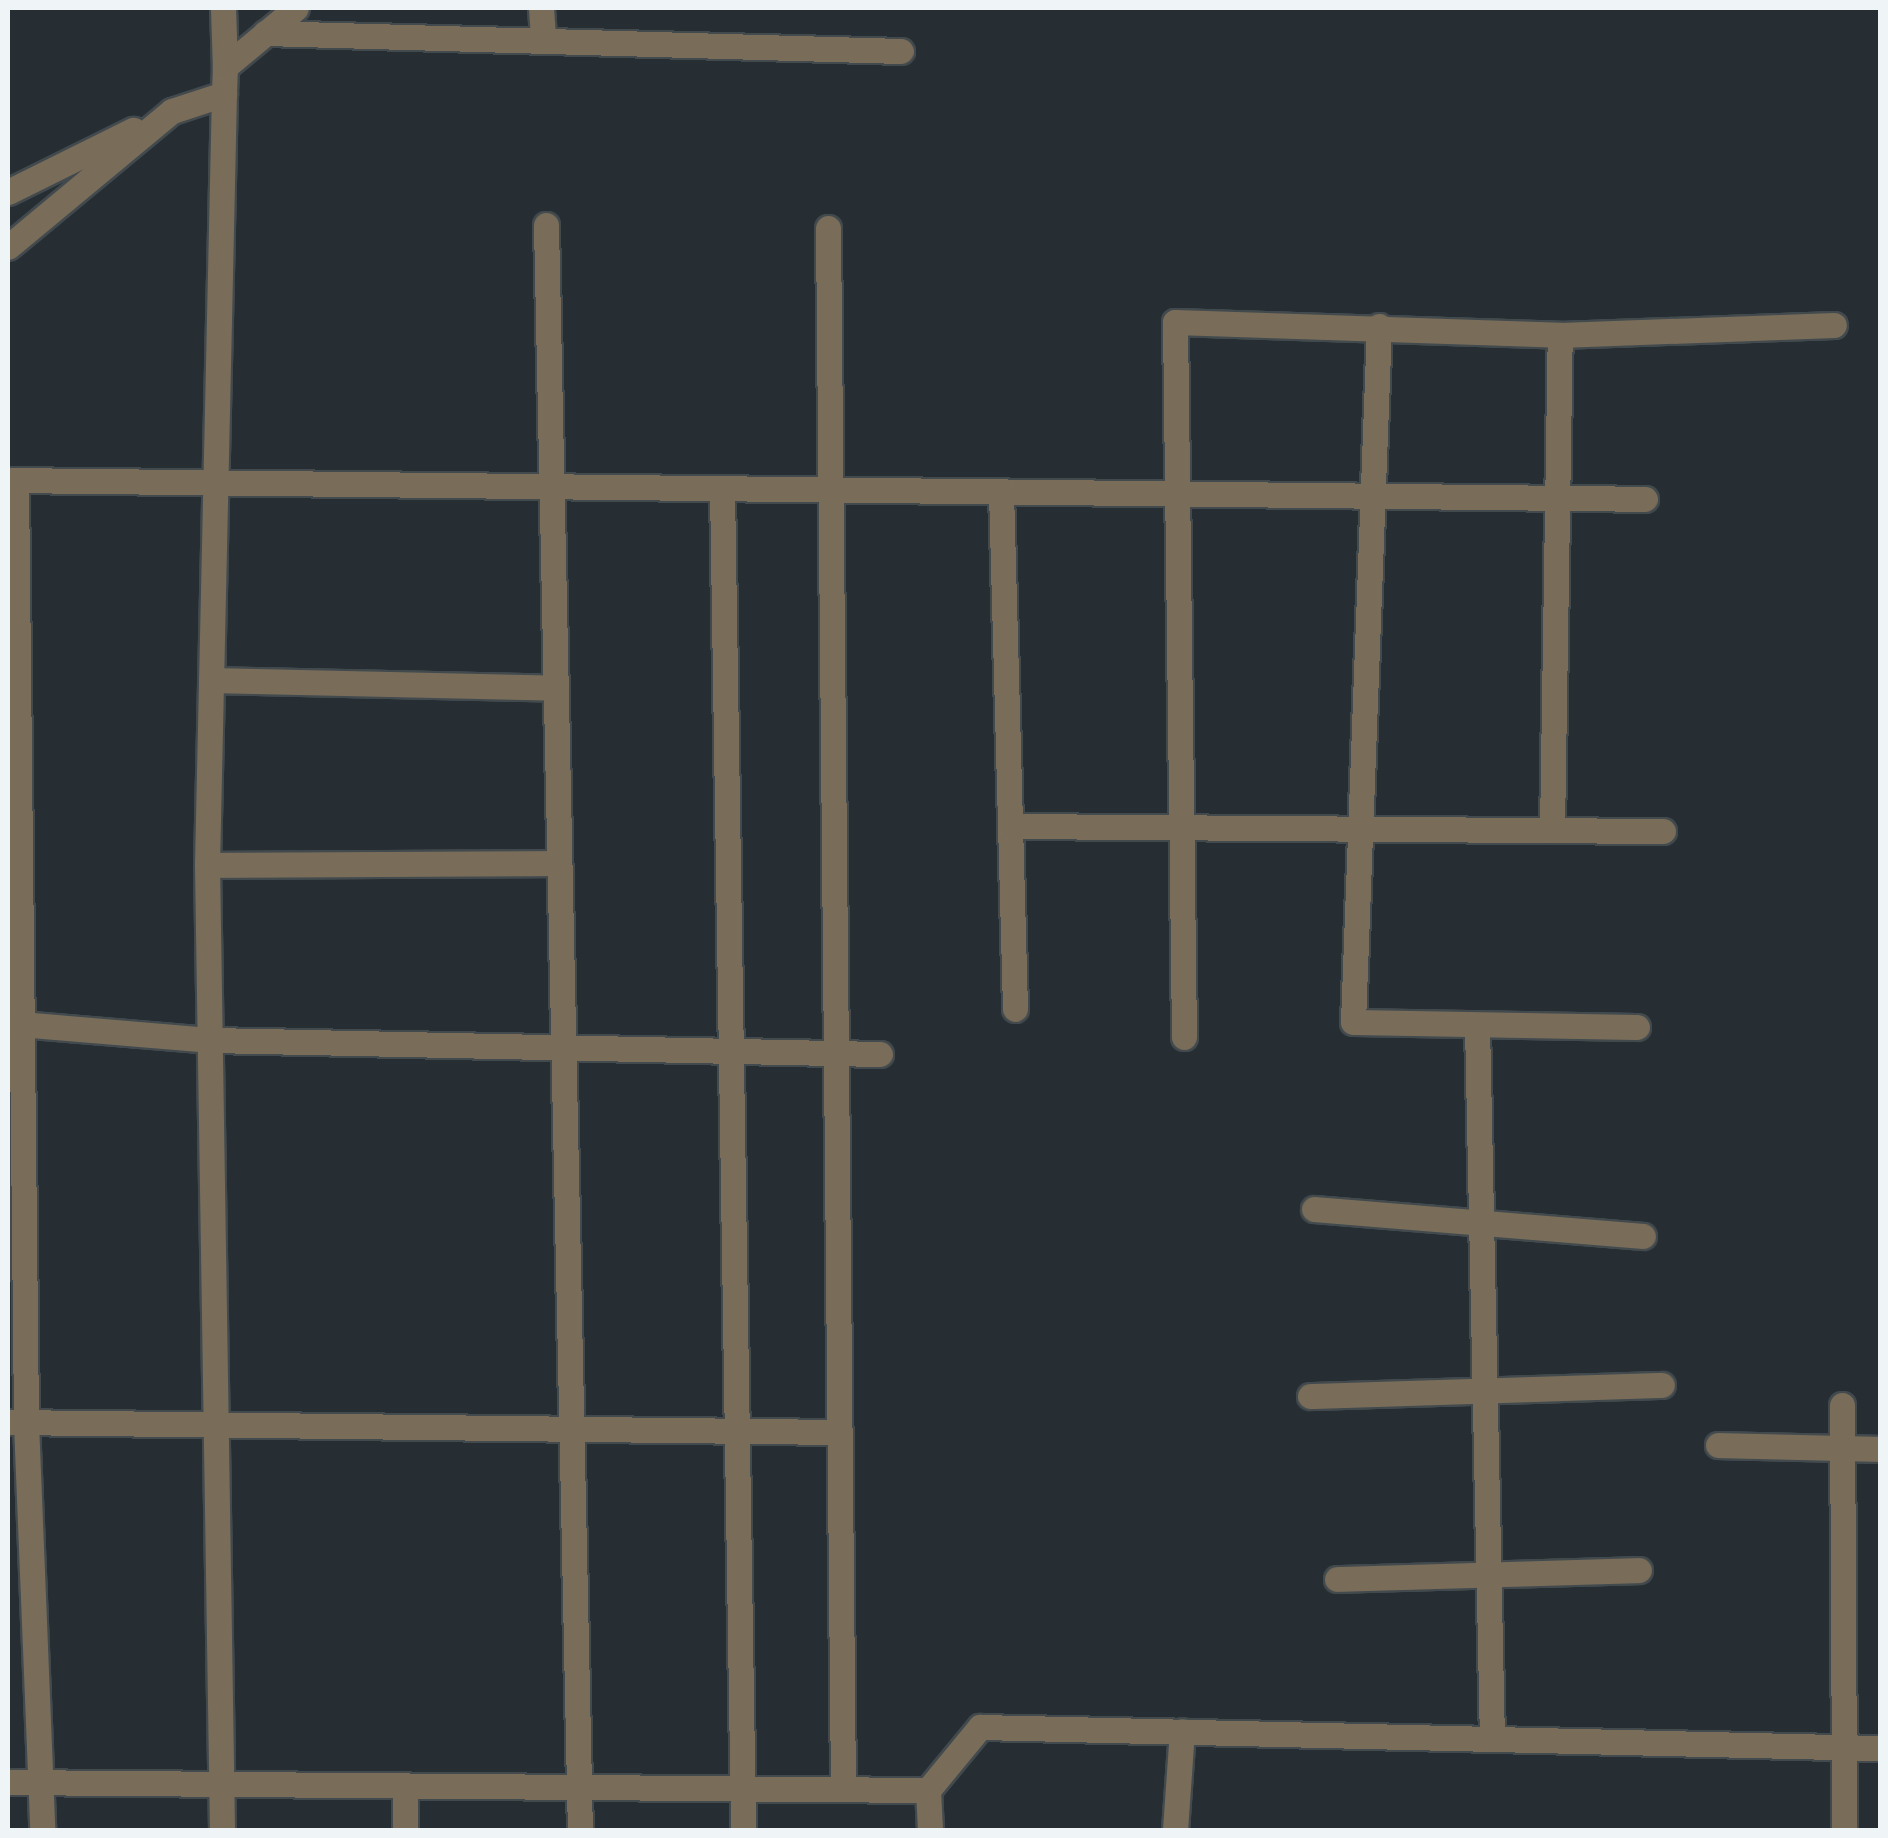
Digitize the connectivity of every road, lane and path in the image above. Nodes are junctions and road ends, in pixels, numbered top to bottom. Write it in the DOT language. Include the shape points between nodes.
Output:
graph roads {
  1 [pos="223,8"];
  2 [pos="296,8"];
  3 [pos="541,8"];
  4 [pos="265,33"];
  5 [pos="543,39"];
  6 [pos="901,51"];
  7 [pos="225,66"];
  8 [pos="224,94"];
  9 [pos="172,110"];
  10 [pos="8,192"];
  11 [pos="546,225"];
  12 [pos="828,228"];
  13 [pos="8,247"];
  14 [pos="1834,325"];
  15 [pos="1379,326"];
  16 [pos="1560,335"];
  17 [pos="12,480"];
  18 [pos="552,486"];
  19 [pos="215,488"];
  20 [pos="722,488"];
  21 [pos="1177,488"];
  22 [pos="829,490"];
  23 [pos="1001,491"];
  24 [pos="1373,492"];
  25 [pos="1558,495"];
  26 [pos="1644,499"];
  27 [pos="211,680"];
  28 [pos="556,688"];
  29 [pos="1010,826"];
  30 [pos="1365,828"];
  31 [pos="1182,829"];
  32 [pos="1552,830"];
  33 [pos="1663,830"];
  34 [pos="560,863"];
  35 [pos="207,865"];
  36 [pos="1015,1009"];
  37 [pos="14,1023"];
  38 [pos="1477,1024"];
  39 [pos="1637,1027"];
  40 [pos="1184,1037"];
  41 [pos="211,1040"];
  42 [pos="565,1047"];
  43 [pos="734,1051"];
  44 [pos="832,1053"];
  45 [pos="880,1054"];
  46 [pos="1314,1209"];
  47 [pos="1482,1222"];
  48 [pos="1643,1236"];
  49 [pos="1662,1385"];
  50 [pos="1483,1391"];
  51 [pos="1310,1396"];
  52 [pos="1842,1405"];
  53 [pos="17,1423"];
  54 [pos="216,1424"];
  55 [pos="567,1428"];
  56 [pos="736,1431"];
  57 [pos="833,1432"];
  58 [pos="1718,1445"];
  59 [pos="1846,1448"];
  60 [pos="1880,1448"];
  61 [pos="1638,1570"];
  62 [pos="1492,1574"];
  63 [pos="1337,1579"];
  64 [pos="1182,1731"];
  65 [pos="1492,1739"];
  66 [pos="1846,1747"];
  67 [pos="1880,1748"];
  68 [pos="8,1782"];
  69 [pos="45,1782"];
  70 [pos="221,1784"];
  71 [pos="405,1785"];
  72 [pos="579,1787"];
  73 [pos="742,1788"];
  74 [pos="843,1789"];
  75 [pos="928,1790"];
  76 [pos="42,1830"];
  77 [pos="222,1830"];
  78 [pos="404,1830"];
  79 [pos="580,1830"];
  80 [pos="743,1830"];
  81 [pos="930,1830"];
  82 [pos="1174,1830"];
  83 [pos="1844,1830"];
  1 -- 7 [label="street"];
  2 -- 4 [label="street"];
  3 -- 5 [label="street"];
  4 -- 5 [label="street"];
  4 -- 7 [label="street"];
  5 -- 6 [label="street"];
  7 -- 8 [label="street"];
  8 -- 9 [label="street"];
  8 -- 19 [label="street"];
  9 -- 10 [label="street"];
  9 -- 13 [label="street"];
  11 -- 18 [label="street"];
  12 -- 22 [label="street"];
  14 -- 16 [label="street"];
  15 -- 16 [label="street"];
  15 -- 21 [label="street" via="1174,322"];
  15 -- 24 [label="street"];
  16 -- 25 [label="street"];
  17 -- 19 [label="street"];
  17 -- 37 [label="street"];
  18 -- 19 [label="street"];
  18 -- 20 [label="street"];
  18 -- 28 [label="street"];
  19 -- 27 [label="street"];
  20 -- 22 [label="street"];
  20 -- 43 [label="street"];
  21 -- 23 [label="street"];
  21 -- 24 [label="street"];
  21 -- 31 [label="street"];
  22 -- 23 [label="street"];
  22 -- 44 [label="street"];
  23 -- 29 [label="street"];
  24 -- 25 [label="street"];
  24 -- 30 [label="street"];
  25 -- 26 [label="street"];
  25 -- 32 [label="street"];
  27 -- 28 [label="street"];
  27 -- 35 [label="street"];
  28 -- 34 [label="street"];
  29 -- 31 [label="street"];
  29 -- 36 [label="street"];
  30 -- 31 [label="street"];
  30 -- 32 [label="street"];
  30 -- 38 [label="street" via="1353,1022"];
  31 -- 40 [label="street"];
  32 -- 33 [label="street"];
  34 -- 35 [label="street"];
  34 -- 42 [label="street"];
  35 -- 41 [label="street"];
  37 -- 41 [label="street"];
  37 -- 53 [label="street"];
  38 -- 39 [label="street"];
  38 -- 47 [label="street"];
  41 -- 42 [label="street"];
  41 -- 54 [label="street"];
  42 -- 43 [label="street"];
  42 -- 55 [label="street"];
  43 -- 44 [label="street"];
  43 -- 56 [label="street"];
  44 -- 45 [label="street"];
  44 -- 57 [label="street"];
  46 -- 47 [label="street"];
  47 -- 48 [label="street"];
  47 -- 50 [label="street"];
  49 -- 50 [label="street"];
  50 -- 51 [label="street"];
  50 -- 62 [label="street"];
  52 -- 59 [label="street"];
  53 -- 54 [label="street"];
  53 -- 69 [label="street"];
  54 -- 55 [label="street"];
  54 -- 70 [label="street"];
  55 -- 56 [label="street"];
  55 -- 72 [label="street"];
  56 -- 57 [label="street"];
  56 -- 73 [label="street"];
  57 -- 74 [label="street"];
  58 -- 59 [label="street"];
  59 -- 60 [label="street"];
  59 -- 66 [label="street"];
  61 -- 62 [label="street"];
  62 -- 63 [label="street"];
  62 -- 65 [label="street"];
  64 -- 65 [label="street"];
  64 -- 75 [label="street" via="980,1726"];
  64 -- 82 [label="street"];
  65 -- 66 [label="street"];
  66 -- 67 [label="street"];
  66 -- 83 [label="street"];
  68 -- 69 [label="street"];
  69 -- 70 [label="street"];
  69 -- 76 [label="street"];
  70 -- 71 [label="street"];
  70 -- 77 [label="street"];
  71 -- 72 [label="street"];
  71 -- 78 [label="street"];
  72 -- 73 [label="street"];
  72 -- 79 [label="street"];
  73 -- 74 [label="street"];
  73 -- 80 [label="street"];
  74 -- 75 [label="street"];
  75 -- 81 [label="street"];
}
